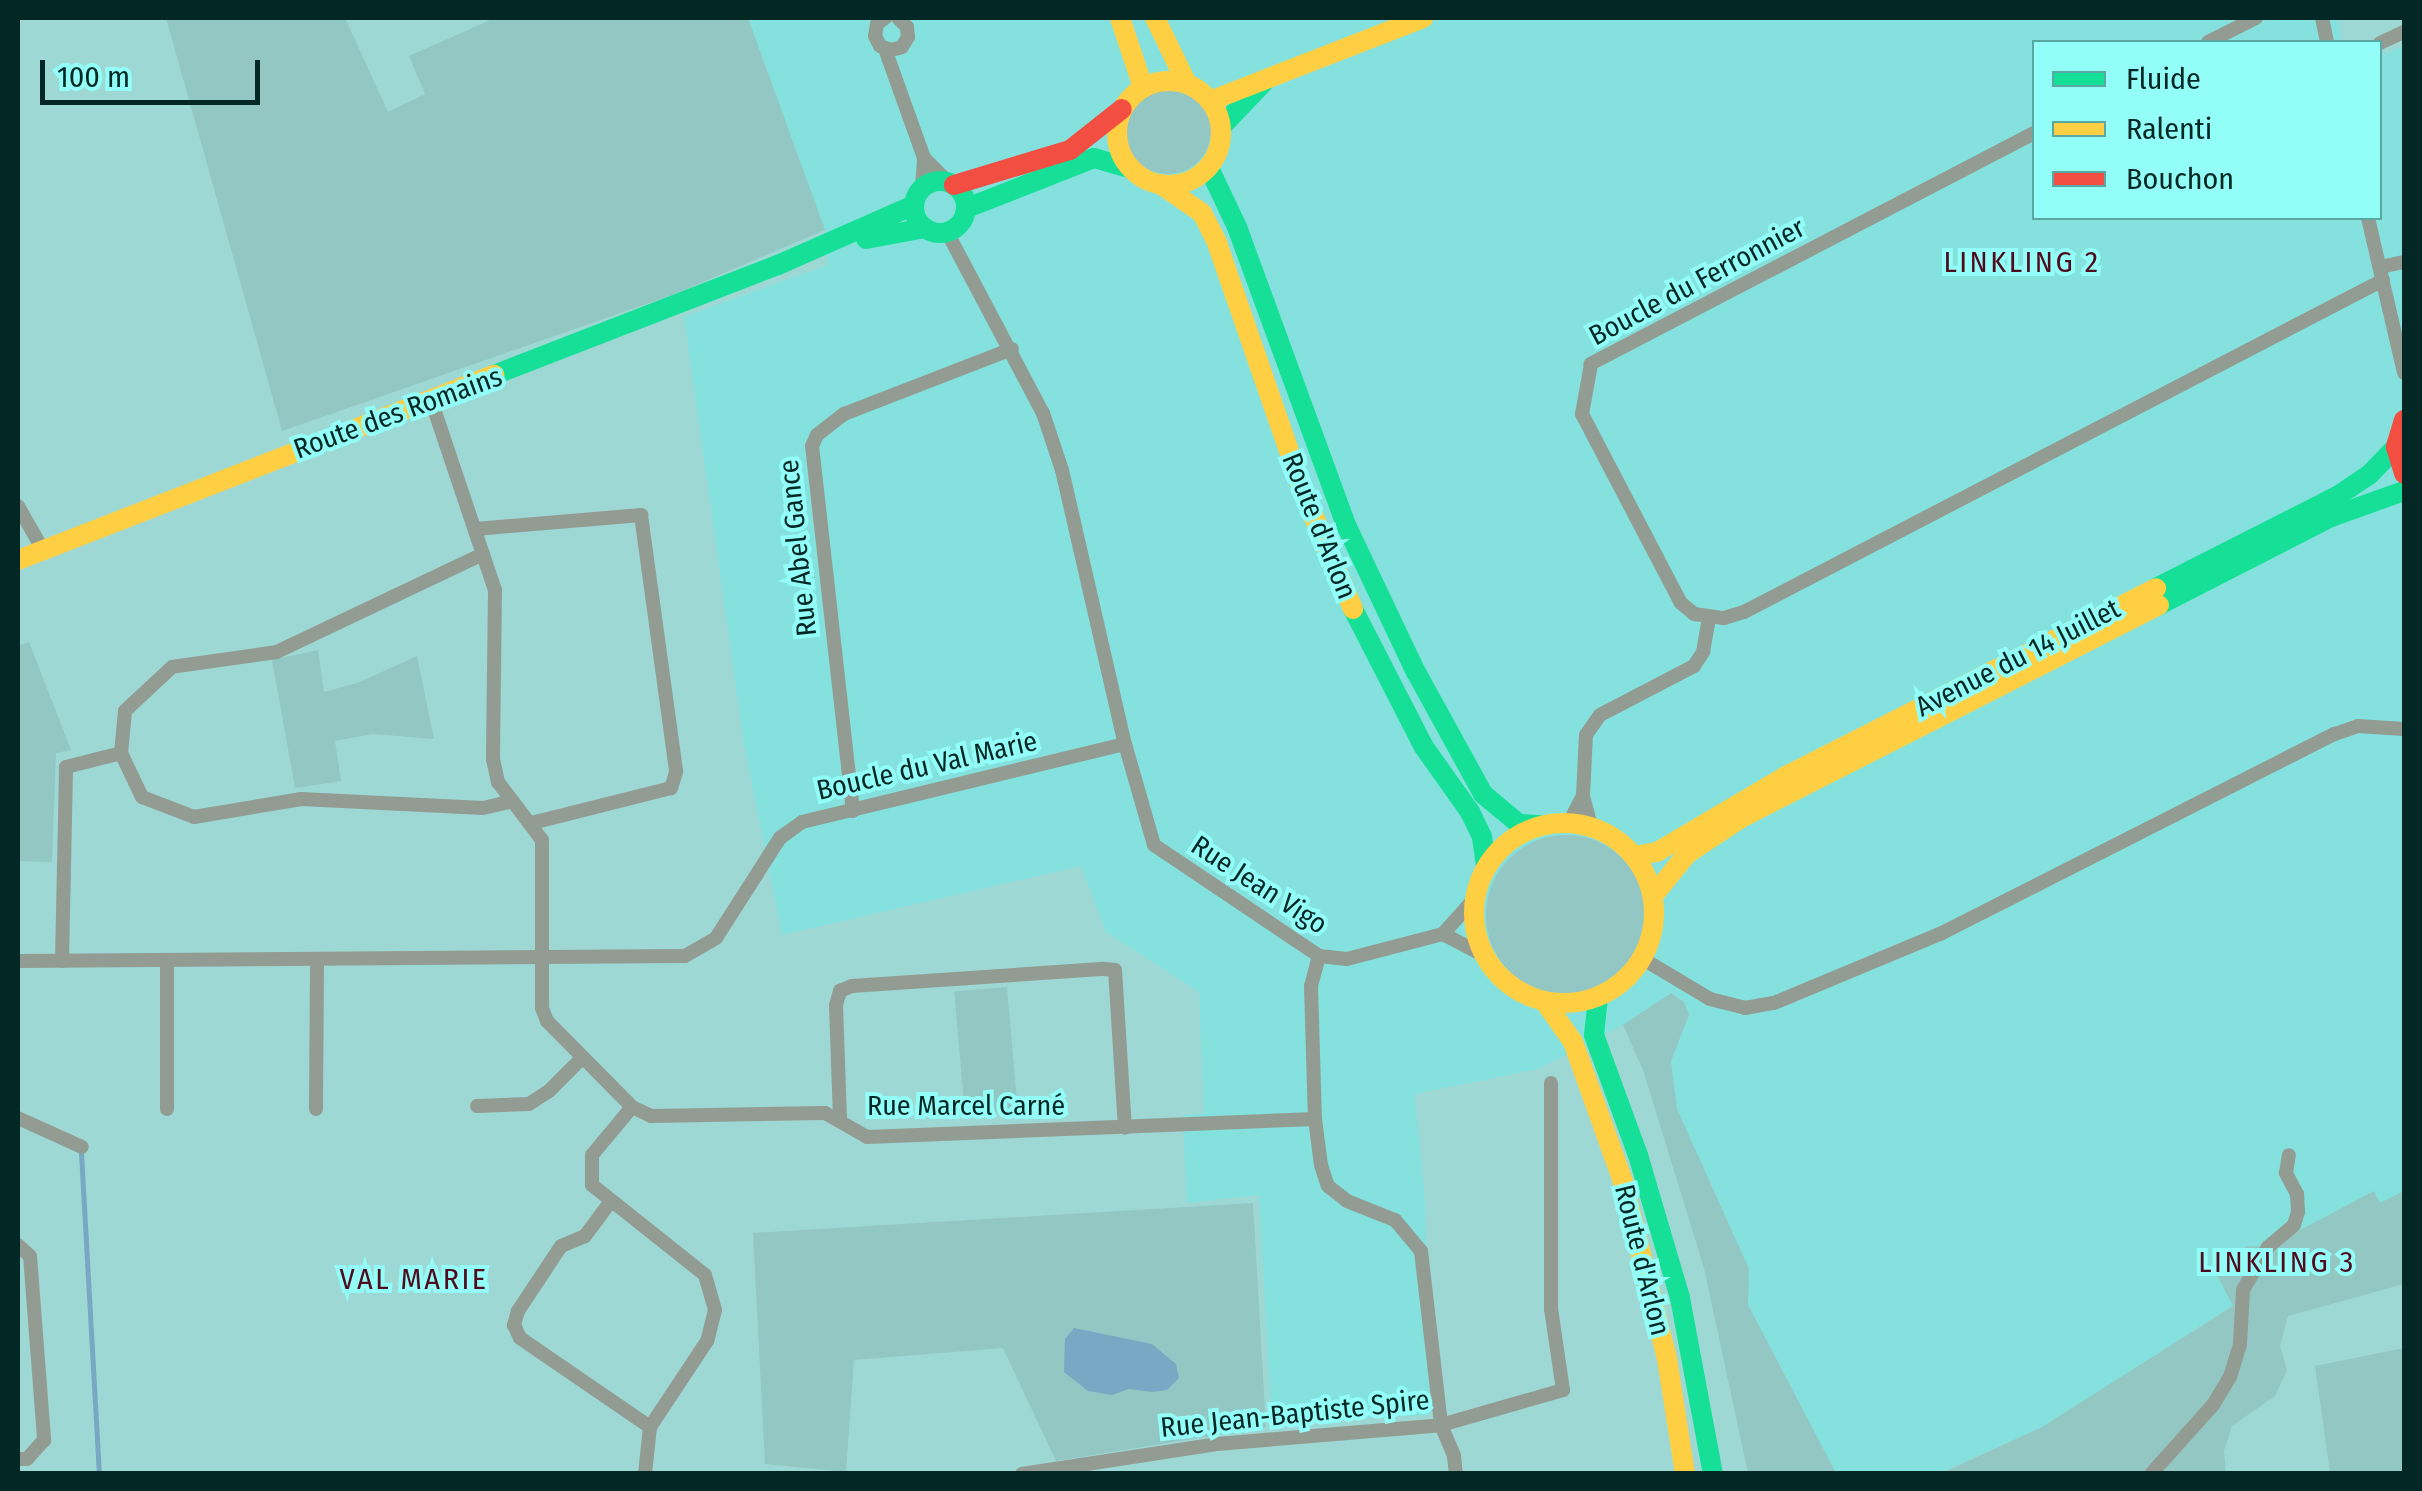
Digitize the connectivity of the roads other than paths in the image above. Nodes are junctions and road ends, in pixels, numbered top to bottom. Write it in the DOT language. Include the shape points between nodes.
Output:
graph roads {
  1 [pos="885,18"];
  2 [pos="898,18"];
  3 [pos="1120,18"];
  4 [pos="1155,18"];
  5 [pos="1423,18"];
  6 [pos="2256,18"];
  7 [pos="2212,40"];
  8 [pos="885,49"];
  9 [pos="1264,81"];
  10 [pos="1187,84"];
  11 [pos="1143,87"];
  12 [pos="1210,100"];
  13 [pos="1122,109"];
  14 [pos="1222,127"];
  15 [pos="2032,134"];
  16 [pos="924,158"];
  17 [pos="1130,168"];
  18 [pos="1209,168"];
  19 [pos="951,183"];
  20 [pos="1163,186"];
  21 [pos="918,196"];
  22 [pos="966,208"];
  23 [pos="2369,220"];
  24 [pos="926,228"];
  25 [pos="947,232"];
  26 [pos="2404,262"];
  27 [pos="778,265"];
  28 [pos="2382,273"];
  29 [pos="1012,349"];
  30 [pos="2404,373"];
  31 [pos="431,400"];
  32 [pos="2404,420"];
  33 [pos="2396,447"];
  34 [pos="2404,474"];
  35 [pos="2404,491"];
  36 [pos="18,506"];
  37 [pos="474,529"];
  38 [pos="43,550"];
  39 [pos="483,554"];
  40 [pos="18,560"];
  41 [pos="1709,618"];
  42 [pos="2404,730"];
  43 [pos="1126,744"];
  44 [pos="120,753"];
  45 [pos="1583,796"];
  46 [pos="510,802"];
  47 [pos="852,811"];
  48 [pos="1569,822"];
  49 [pos="532,823"];
  50 [pos="1540,825"];
  51 [pos="1591,826"];
  52 [pos="1634,856"];
  53 [pos="1486,866"];
  54 [pos="1654,896"];
  55 [pos="1475,898"];
  56 [pos="1443,934"];
  57 [pos="542,956"];
  58 [pos="1318,956"];
  59 [pos="1485,956"];
  60 [pos="1643,959"];
  61 [pos="318,960"];
  62 [pos="18,961"];
  63 [pos="62,961"];
  64 [pos="167,961"];
  65 [pos="1598,997"];
  66 [pos="1545,1002"];
  67 [pos="582,1058"];
  68 [pos="1551,1083"];
  69 [pos="478,1106"];
  70 [pos="632,1107"];
  71 [pos="167,1109"];
  72 [pos="316,1109"];
  73 [pos="18,1118"];
  74 [pos="840,1119"];
  75 [pos="1315,1120"];
  76 [pos="1125,1128"];
  77 [pos="82,1147"];
  78 [pos="2289,1155"];
  79 [pos="611,1201"];
  80 [pos="18,1245"];
  81 [pos="1441,1425"];
  82 [pos="650,1427"];
  83 [pos="18,1459"];
  84 [pos="645,1474"];
  85 [pos="1022,1474"];
  86 [pos="1456,1474"];
  87 [pos="1686,1474"];
  88 [pos="1712,1474"];
  89 [pos="2151,1474"];
  1 -- 8 [label="street" via="874,36"];
  2 -- 8 [label="street" via="907,26 906,43"];
  3 -- 11 [label="main road"];
  4 -- 10 [label="main road"];
  5 -- 9 [label="main road"];
  6 -- 7 [label="street"];
  8 -- 16 [label="street"];
  9 -- 12 [label="main road"];
  9 -- 14 [label="main road"];
  10 -- 11 [label="main road"];
  10 -- 12 [label="main road"];
  11 -- 13 [label="main road"];
  12 -- 14 [label="main road"];
  13 -- 17 [label="main road" via="1116,129"];
  13 -- 19 [label="main road, Route des Romains" via="1070,150"];
  14 -- 18 [label="main road"];
  15 -- 41 [label="street, Boucle du Ferronnier" via="1591,364 1582,414 1681,603"];
  16 -- 19 [label="street"];
  16 -- 21 [label="street"];
  17 -- 20 [label="main road"];
  17 -- 22 [label="main road" via="1110,159 1074,163"];
  18 -- 20 [label="main road" via="1180,185"];
  18 -- 50 [label="main road, Route d'Arlon" via="1347,527 1416,672 1482,794 1519,824"];
  19 -- 21 [label="main road, Route des Romains"];
  19 -- 22 [label="main road"];
  20 -- 53 [label="main road, Route d'Arlon" via="1202,213 1217,243 1347,597 1424,747 1476,824"];
  21 -- 24 [label="main road"];
  21 -- 27 [label="main road, Route des Romains"];
  22 -- 25 [label="main road" via="961,223"];
  23 -- 28 [label="street"];
  24 -- 25 [label="main road, Route des Romains"];
  24 -- 27 [label="main road, Route des Romains"];
  25 -- 29 [label="street"];
  26 -- 28 [label="street"];
  27 -- 31 [label="main road, Route des Romains"];
  28 -- 30 [label="street"];
  28 -- 41 [label="street" via="1744,612"];
  29 -- 43 [label="street" via="1062,470"];
  29 -- 47 [label="street, Rue Abel Gance" via="844,414 812,446"];
  31 -- 37 [label="street"];
  31 -- 38 [label="main road, Route des Romains"];
  32 -- 33 [label="main road"];
  33 -- 34 [label="main road"];
  33 -- 52 [label="main road, Avenue du 14 Juillet" via="2338,494 1786,776 1667,847"];
  35 -- 54 [label="main road, Avenue du 14 Juillet" via="2331,516 1741,818 1687,854"];
  36 -- 38 [label="street"];
  37 -- 39 [label="street"];
  37 -- 49 [label="street" via="642,514 676,772 672,788"];
  38 -- 40 [label="main road, Route des Romains"];
  39 -- 44 [label="street" via="277,652 172,667 124,711"];
  39 -- 46 [label="street" via="494,590 493,759"];
  41 -- 45 [label="street" via="1694,666 1600,715 1586,734"];
  42 -- 60 [label="street" via="2358,726 2335,734 1940,934 1774,1003 1745,1008 1710,999"];
  43 -- 47 [label="street, Boucle du Val Marie"];
  43 -- 58 [label="street, Rue Jean Vigo" via="1154,845"];
  44 -- 46 [label="street" via="142,797 194,817 301,799 482,808"];
  44 -- 63 [label="street" via="66,767"];
  45 -- 48 [label="street"];
  45 -- 51 [label="street"];
  46 -- 49 [label="street"];
  47 -- 57 [label="street, Boucle du Val Marie" via="802,822 780,838 716,938 685,956"];
  48 -- 50 [label="main road"];
  48 -- 51 [label="main road"];
  49 -- 57 [label="street" via="542,840"];
  50 -- 53 [label="main road" via="1509,840"];
  51 -- 52 [label="main road"];
  52 -- 54 [label="main road"];
  53 -- 55 [label="main road"];
  54 -- 60 [label="main road" via="1653,933"];
  55 -- 56 [label="street"];
  55 -- 59 [label="main road" via="1475,931"];
  56 -- 58 [label="street, Rue Jean Vigo" via="1347,958"];
  56 -- 59 [label="street"];
  57 -- 61 [label="street, Boucle du Val Marie"];
  57 -- 67 [label="street" via="542,1008"];
  58 -- 75 [label="street" via="1311,986"];
  59 -- 66 [label="main road" via="1508,984"];
  60 -- 65 [label="main road" via="1624,982"];
  61 -- 64 [label="street, Boucle du Val Marie"];
  61 -- 72 [label="street"];
  62 -- 63 [label="street, Boucle du Val Marie"];
  63 -- 64 [label="street, Boucle du Val Marie"];
  64 -- 71 [label="street"];
  65 -- 66 [label="main road"];
  65 -- 88 [label="main road, Route d'Arlon" via="1594,1036 1680,1298"];
  66 -- 87 [label="main road, Route d'Arlon" via="1573,1042 1623,1182 1667,1359"];
  67 -- 69 [label="street" via="529,1104"];
  67 -- 70 [label="street"];
  68 -- 81 [label="street, Rue Jean-Baptiste Spire" via="1548,1217 1563,1390"];
  70 -- 74 [label="street, Rue Marcel Carné" via="651,1116 825,1112"];
  70 -- 79 [label="street" via="592,1155 592,1185"];
  73 -- 77 [label="street"];
  74 -- 76 [label="street, Rue Marcel Carné" via="866,1136"];
  74 -- 76 [label="street" via="840,992 1104,968 1115,970"];
  75 -- 76 [label="street, Rue Marcel Carné"];
  75 -- 81 [label="street" via="1328,1186 1347,1202 1395,1220 1421,1252"];
  78 -- 89 [label="street" via="2286,1173 2298,1212 2243,1290 2240,1344 2230,1377 2214,1406"];
  79 -- 82 [label="street" via="705,1275 715,1310 707,1341"];
  79 -- 82 [label="street" via="585,1236 562,1246 514,1325 520,1338"];
  80 -- 83 [label="street" via="30,1256 44,1440"];
  81 -- 85 [label="street, Rue Jean-Baptiste Spire" via="1217,1444"];
  81 -- 86 [label="street"];
  82 -- 84 [label="street"];
}
